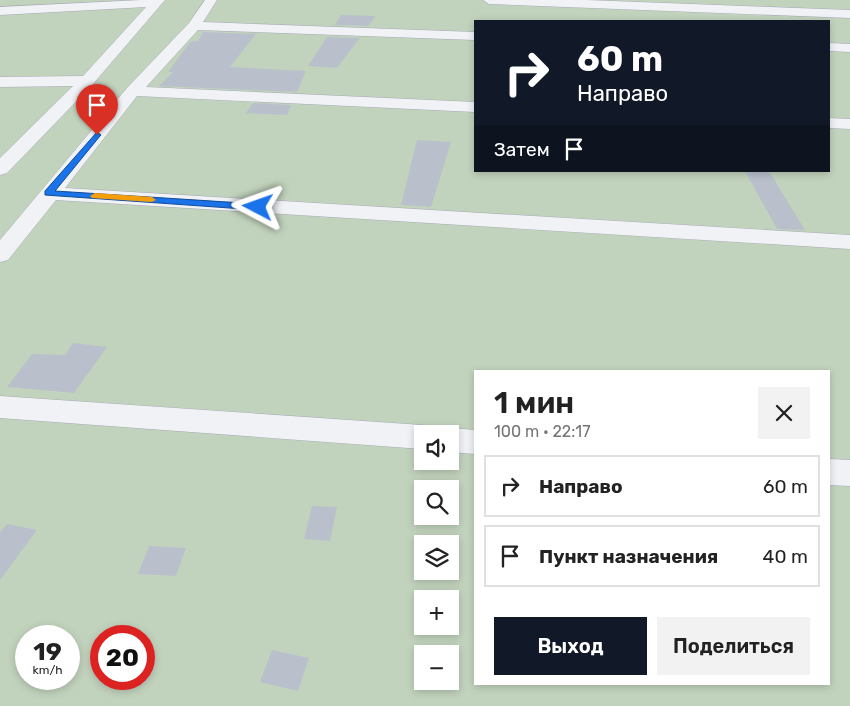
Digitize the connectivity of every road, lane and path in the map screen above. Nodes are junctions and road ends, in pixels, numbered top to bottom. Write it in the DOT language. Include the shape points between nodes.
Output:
graph roads {
  1 [pos="211,0"];
  2 [pos="489,0"];
  3 [pos="158,1"];
  4 [pos="0,11"];
  5 [pos="850,14"];
  6 [pos="194,26"];
  7 [pos="474,36"];
  8 [pos="830,47"];
  9 [pos="850,48"];
  10 [pos="87,81"];
  11 [pos="0,82"];
  12 [pos="133,91"];
  13 [pos="474,107"];
  14 [pos="830,123"];
  15 [pos="850,124"];
  16 [pos="0,169"];
  17 [pos="48,193"];
  18 [pos="850,242"];
  19 [pos="0,255"];
  20 [pos="0,407"];
  21 [pos="414,436"];
  22 [pos="459,441"];
  23 [pos="474,442"];
  24 [pos="830,472"];
  25 [pos="850,473"];
  1 -- 6 [label="street"];
  2 -- 5 [label="street"];
  3 -- 4 [label="street"];
  3 -- 10 [label="street"];
  6 -- 7 [label="street"];
  6 -- 12 [label="street"];
  8 -- 9 [label="street"];
  10 -- 11 [label="street"];
  10 -- 16 [label="street"];
  12 -- 13 [label="street"];
  12 -- 17 [label="street"];
  14 -- 15 [label="street"];
  17 -- 18 [label="street"];
  17 -- 19 [label="street"];
  20 -- 21 [label="street"];
  22 -- 23 [label="street"];
  24 -- 25 [label="street"];
}
